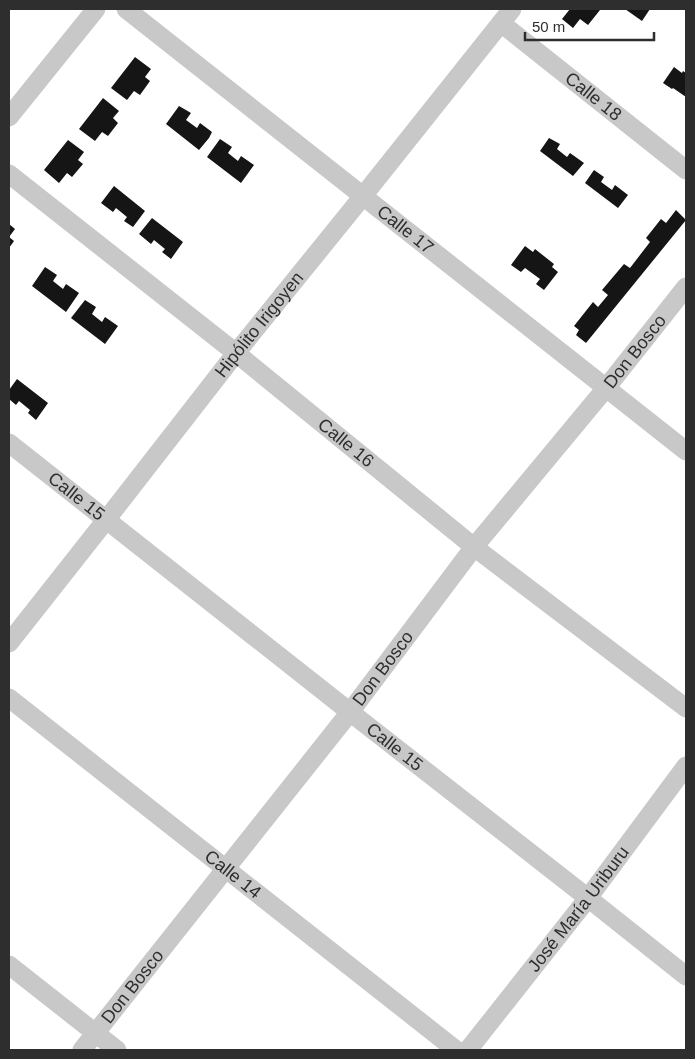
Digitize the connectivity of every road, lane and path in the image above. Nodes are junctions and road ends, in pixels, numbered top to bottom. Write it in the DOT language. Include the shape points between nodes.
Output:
graph roads {
  1 [pos="96,9"];
  2 [pos="126,9"];
  3 [pos="506,16"];
  4 [pos="9,117"];
  5 [pos="686,170"];
  6 [pos="9,174"];
  7 [pos="363,196"];
  8 [pos="686,287"];
  9 [pos="236,353"];
  10 [pos="606,388"];
  11 [pos="9,443"];
  12 [pos="686,452"];
  13 [pos="106,520"];
  14 [pos="474,546"];
  15 [pos="9,643"];
  16 [pos="9,698"];
  17 [pos="686,708"];
  18 [pos="350,712"];
  19 [pos="686,766"];
  20 [pos="226,869"];
  21 [pos="588,898"];
  22 [pos="9,965"];
  23 [pos="686,976"];
  24 [pos="95,1033"];
  25 [pos="82,1050"];
  26 [pos="117,1050"];
  27 [pos="456,1050"];
  28 [pos="468,1050"];
  1 -- 4 [label="street"];
  2 -- 7 [label="street, Calle 17"];
  3 -- 5 [label="street, Calle 18"];
  3 -- 7 [label="street, Hipólito Irigoyen"];
  6 -- 9 [label="street, Calle 16"];
  7 -- 9 [label="street, Hipólito Irigoyen"];
  7 -- 10 [label="street, Calle 17"];
  8 -- 10 [label="street, Don Bosco"];
  9 -- 13 [label="street, Hipólito Irigoyen"];
  9 -- 14 [label="street, Calle 16"];
  10 -- 12 [label="street, Calle 17"];
  10 -- 14 [label="street, Don Bosco"];
  11 -- 13 [label="street, Calle 15"];
  13 -- 15 [label="street, Hipólito Irigoyen"];
  13 -- 18 [label="street, Calle 15"];
  14 -- 17 [label="street, Calle 16"];
  14 -- 18 [label="street, Don Bosco"];
  16 -- 20 [label="street, Calle 14"];
  18 -- 20 [label="street, Don Bosco"];
  18 -- 21 [label="street, Calle 15"];
  19 -- 21 [label="street, José María Uriburu"];
  20 -- 24 [label="street, Don Bosco"];
  20 -- 27 [label="street, Calle 14"];
  21 -- 23 [label="street, Calle 15"];
  21 -- 28 [label="street, José María Uriburu"];
  22 -- 24 [label="street"];
  24 -- 25 [label="street, Don Bosco"];
  24 -- 26 [label="street"];
}
